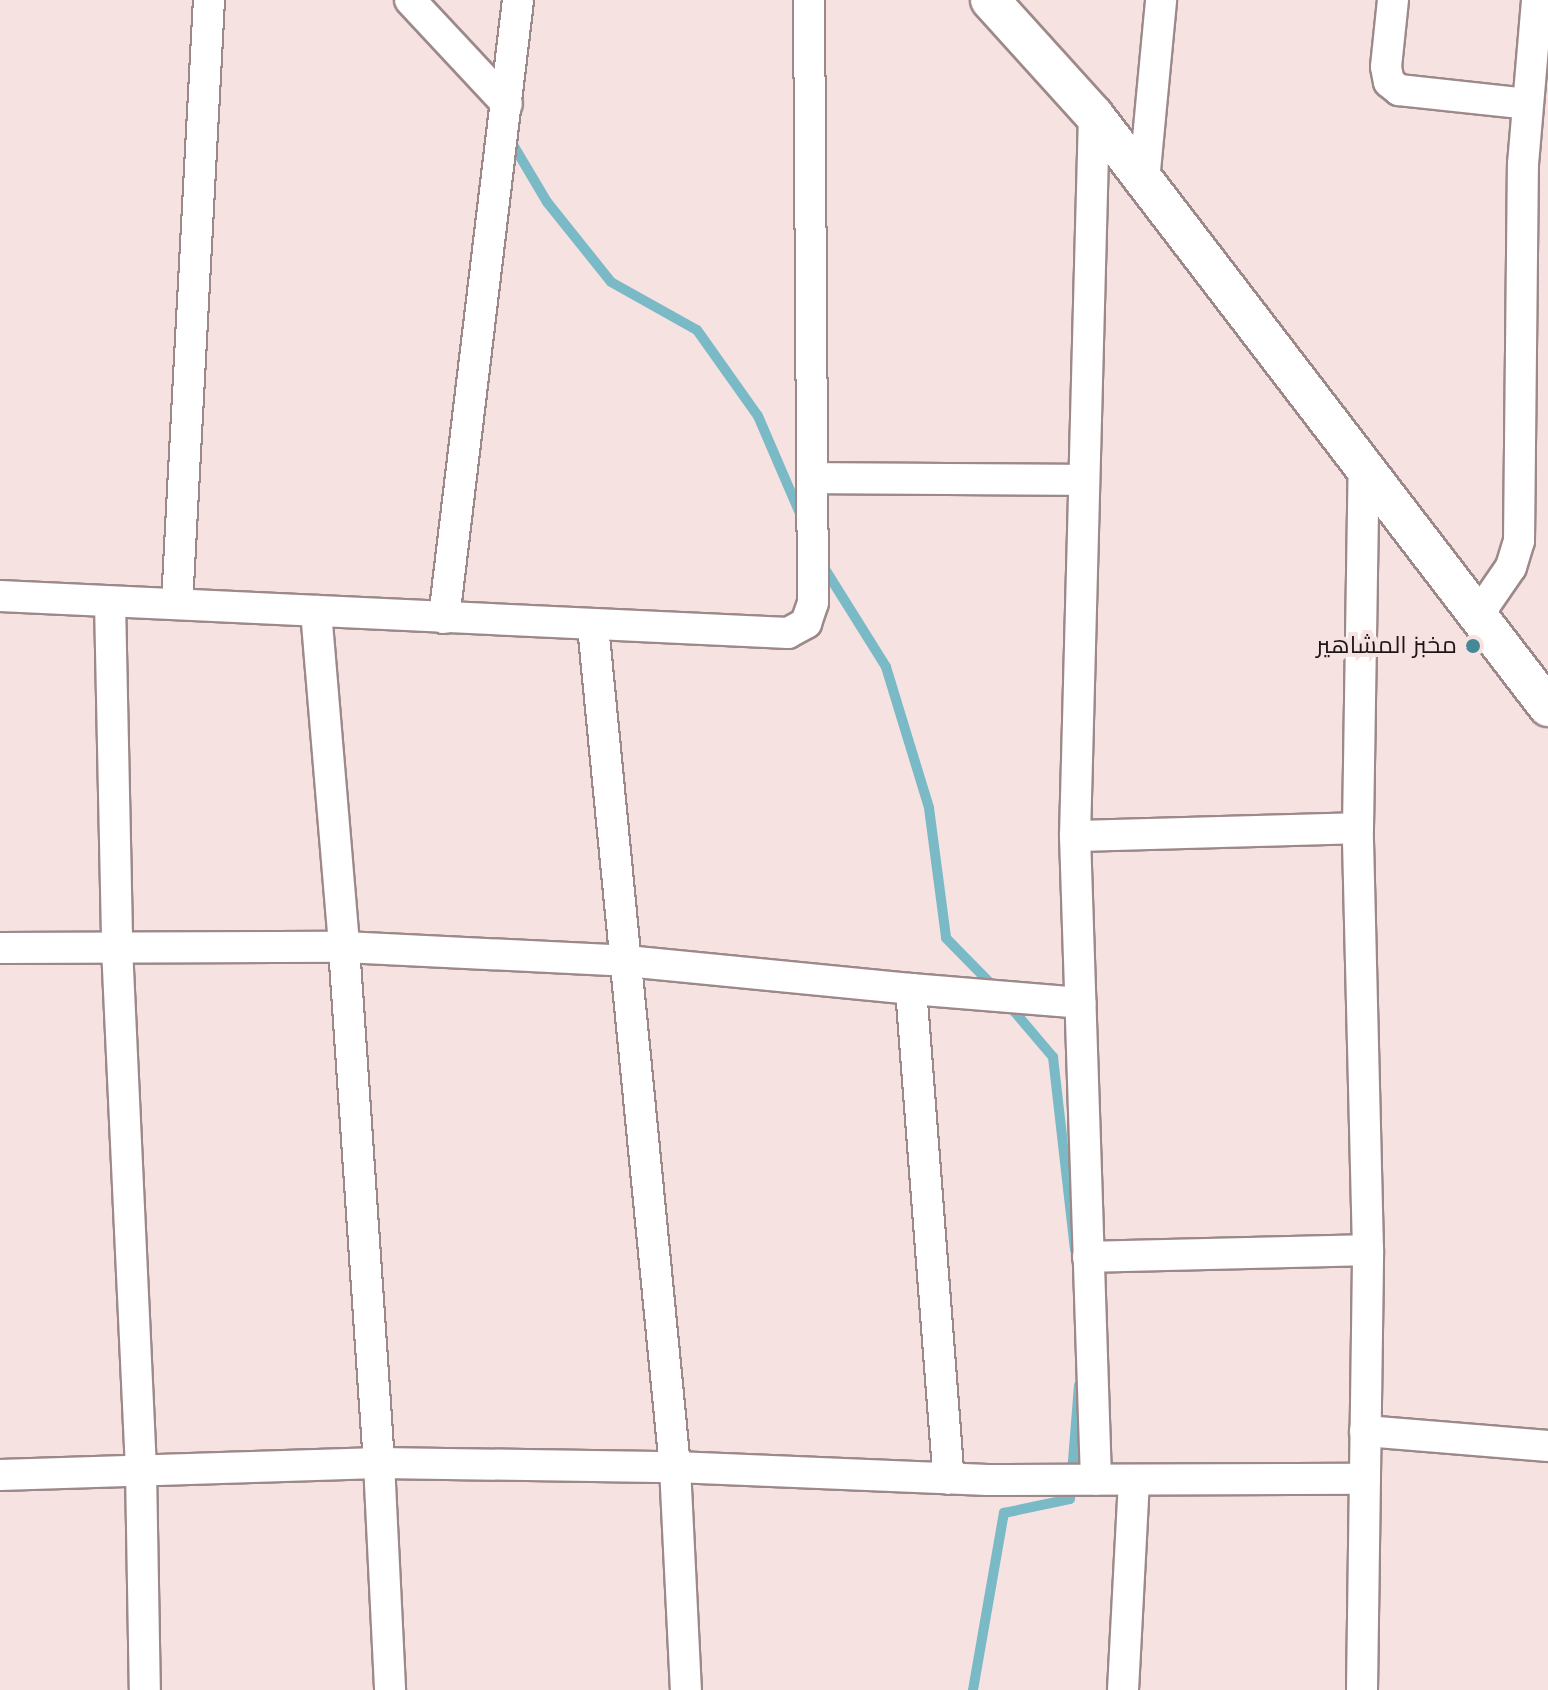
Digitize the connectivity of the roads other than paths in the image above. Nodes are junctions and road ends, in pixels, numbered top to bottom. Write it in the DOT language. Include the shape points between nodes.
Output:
graph roads {
  1 [pos="209,0"];
  2 [pos="410,0"];
  3 [pos="518,0"];
  4 [pos="809,0"];
  5 [pos="990,0"];
  6 [pos="1161,0"];
  7 [pos="1393,0"];
  8 [pos="1537,0"];
  9 [pos="507,104"];
  10 [pos="1527,104"];
  11 [pos="1094,115"];
  12 [pos="1535,165"];
  13 [pos="1144,181"];
  14 [pos="1364,465"];
  15 [pos="812,478"];
  16 [pos="1084,480"];
  17 [pos="0,596"];
  18 [pos="110,602"];
  19 [pos="177,604"];
  20 [pos="316,611"];
  21 [pos="1478,615"];
  22 [pos="444,618"];
  23 [pos="593,626"];
  24 [pos="1548,707"];
  25 [pos="1358,828"];
  26 [pos="1075,836"];
  27 [pos="117,947"];
  28 [pos="344,947"];
  29 [pos="0,948"];
  30 [pos="626,961"];
  31 [pos="911,989"];
  32 [pos="1080,1003"];
  33 [pos="1368,1250"];
  34 [pos="1088,1257"];
  35 [pos="1365,1431"];
  36 [pos="1548,1446"];
  37 [pos="379,1463"];
  38 [pos="675,1467"];
  39 [pos="141,1470"];
  40 [pos="0,1475"];
  41 [pos="949,1479"];
  42 [pos="1365,1479"];
  43 [pos="1096,1480"];
  44 [pos="1134,1480"];
  45 [pos="145,1690"];
  46 [pos="390,1690"];
  47 [pos="686,1690"];
  48 [pos="1123,1690"];
  49 [pos="1362,1690"];
  1 -- 19 [label="street"];
  2 -- 9 [label="street"];
  3 -- 9 [label="street"];
  4 -- 15 [label="street"];
  5 -- 11 [label="street"];
  6 -- 13 [label="street"];
  7 -- 10 [label="street" via="1386,67 1389,82 1399,90"];
  8 -- 10 [label="street"];
  9 -- 22 [label="street"];
  10 -- 12 [label="street"];
  11 -- 13 [label="street"];
  11 -- 16 [label="street"];
  12 -- 21 [label="street" via="1519,541 1511,567"];
  13 -- 14 [label="street"];
  14 -- 21 [label="street"];
  14 -- 25 [label="street"];
  15 -- 16 [label="street"];
  15 -- 23 [label="street" via="813,603 806,623 788,633"];
  16 -- 26 [label="street"];
  17 -- 18 [label="street"];
  18 -- 19 [label="street"];
  18 -- 27 [label="street"];
  19 -- 20 [label="street"];
  20 -- 22 [label="street"];
  20 -- 28 [label="street"];
  21 -- 24 [label="street"];
  22 -- 23 [label="street"];
  23 -- 30 [label="street"];
  25 -- 26 [label="street"];
  25 -- 33 [label="street"];
  26 -- 32 [label="street"];
  27 -- 28 [label="street"];
  27 -- 29 [label="street"];
  27 -- 39 [label="street"];
  28 -- 30 [label="street"];
  28 -- 37 [label="street"];
  30 -- 31 [label="street"];
  30 -- 38 [label="street"];
  31 -- 32 [label="street"];
  31 -- 41 [label="street"];
  32 -- 34 [label="street"];
  33 -- 34 [label="street"];
  33 -- 35 [label="street"];
  34 -- 43 [label="street"];
  35 -- 36 [label="street"];
  35 -- 42 [label="street"];
  37 -- 38 [label="street"];
  37 -- 39 [label="street"];
  37 -- 46 [label="street"];
  38 -- 41 [label="street"];
  38 -- 47 [label="street"];
  39 -- 40 [label="street"];
  39 -- 45 [label="street"];
  41 -- 43 [label="street"];
  42 -- 44 [label="street"];
  42 -- 49 [label="street"];
  43 -- 44 [label="street"];
  44 -- 48 [label="street"];
}
